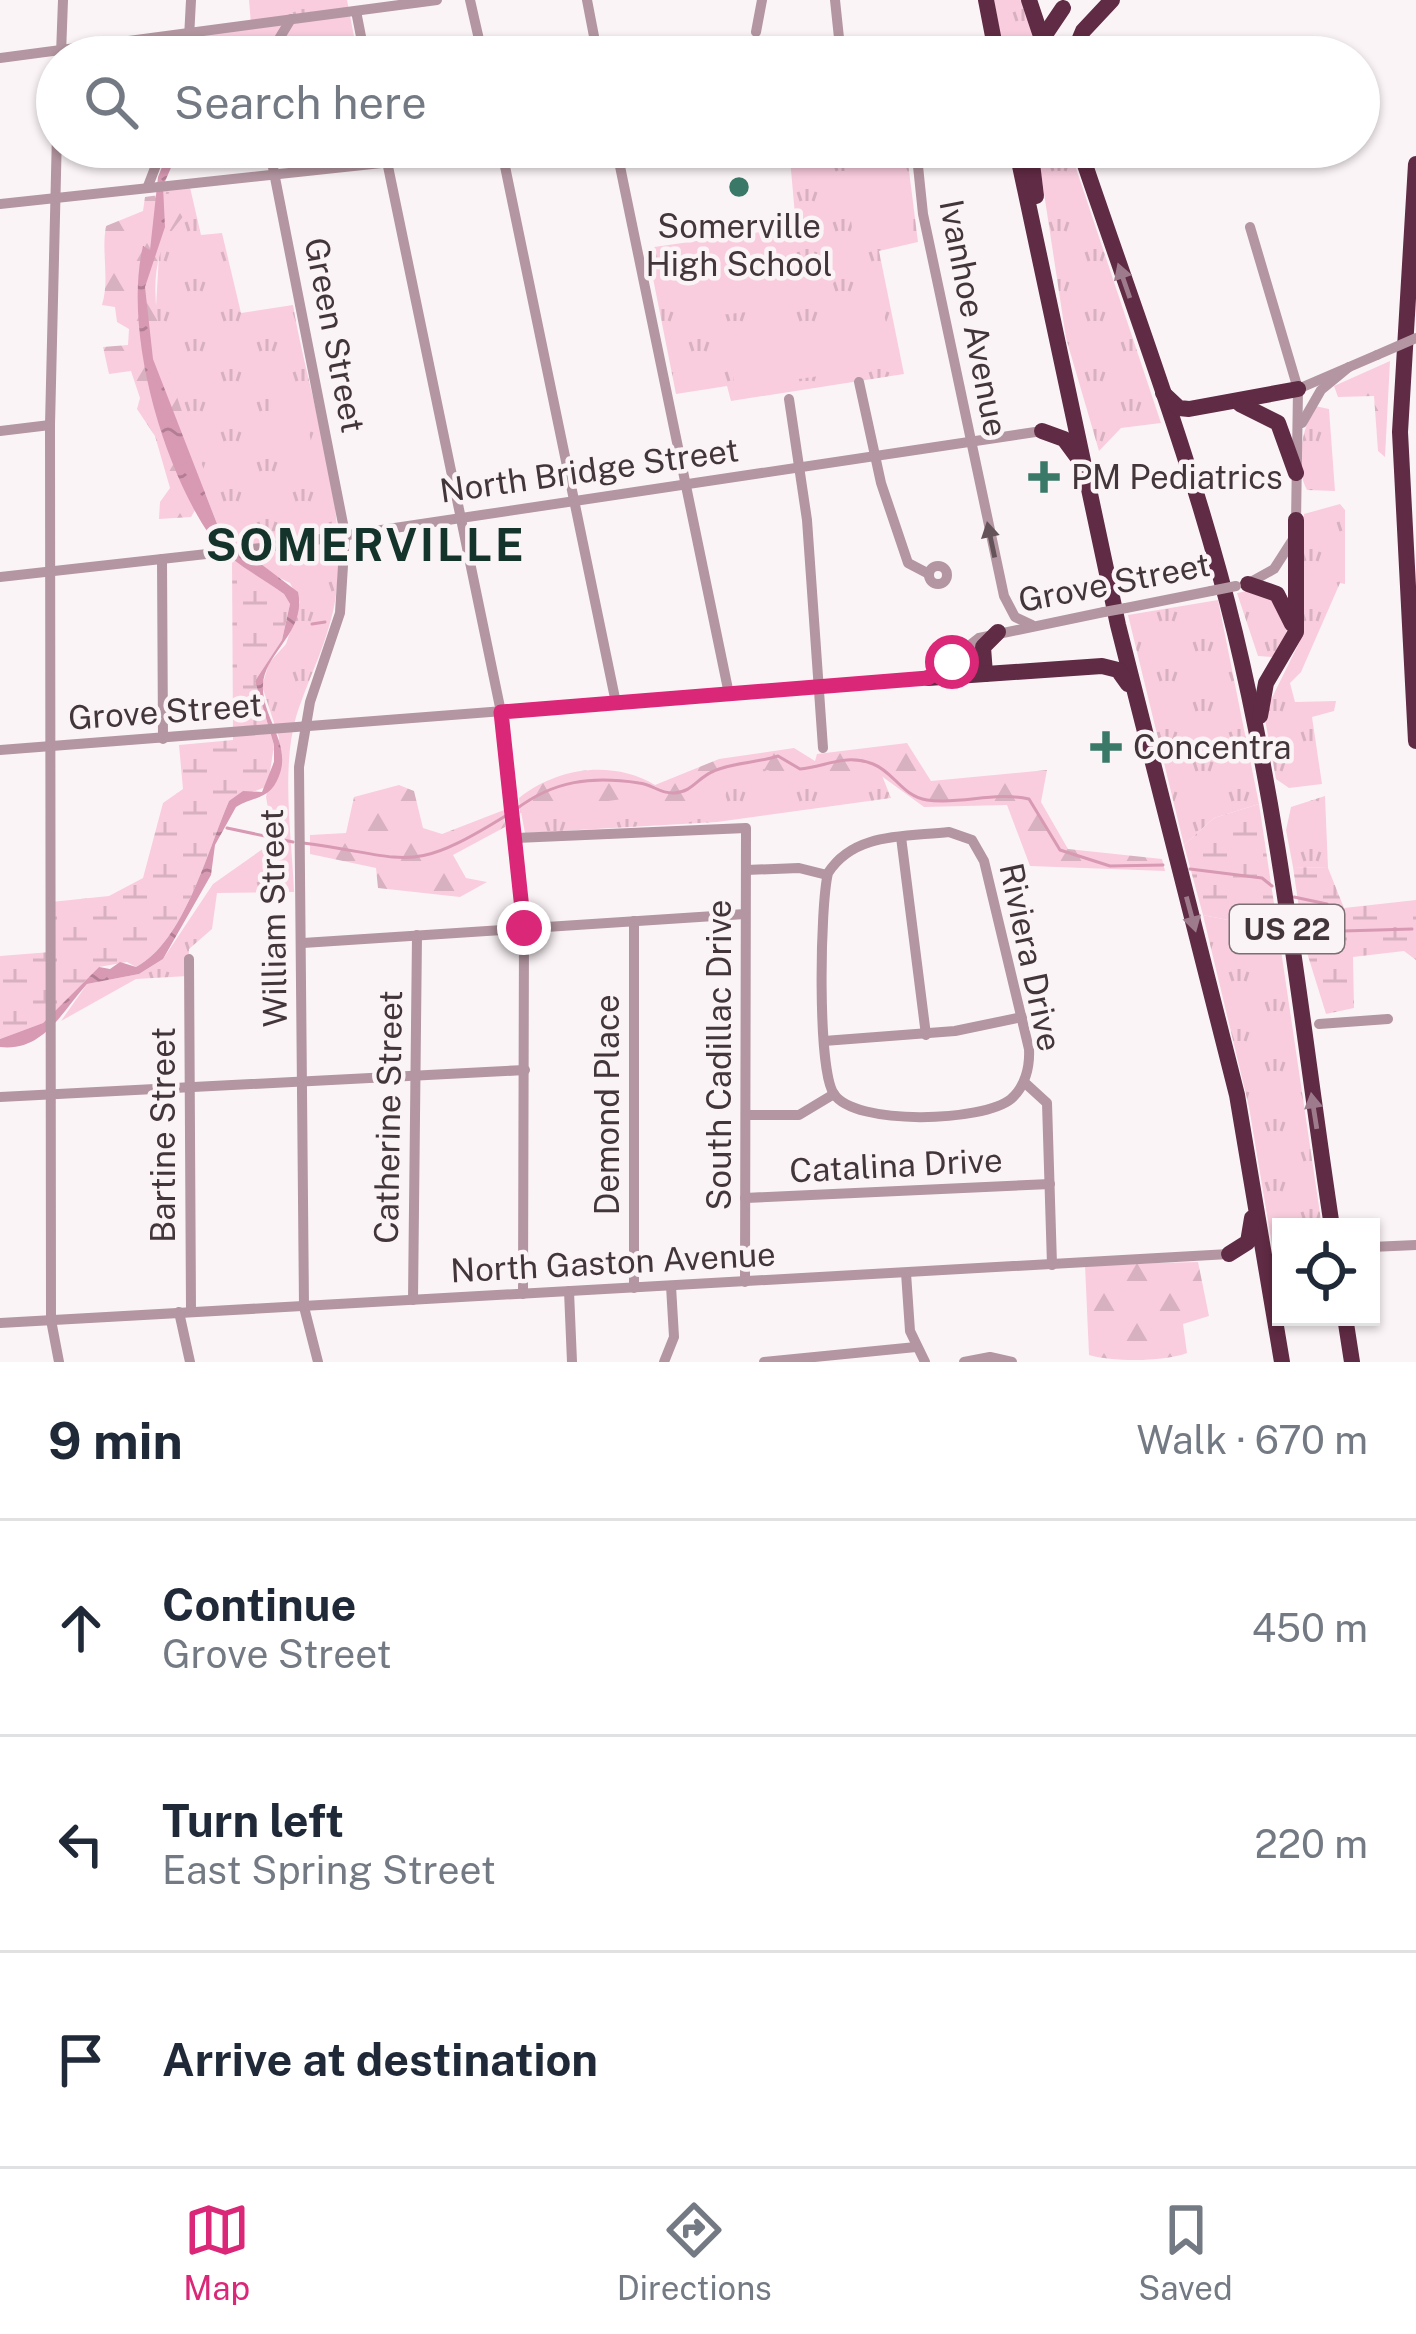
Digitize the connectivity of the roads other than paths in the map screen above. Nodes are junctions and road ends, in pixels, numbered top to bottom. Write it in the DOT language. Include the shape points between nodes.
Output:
graph roads {
  1 [pos="63,0"];
  2 [pos="190,0"];
  3 [pos="437,0"];
  4 [pos="470,0"];
  5 [pos="587,0"];
  6 [pos="762,0"];
  7 [pos="835,0"];
  8 [pos="986,0"];
  9 [pos="1029,0"];
  10 [pos="1112,0"];
  11 [pos="1068,4"];
  12 [pos="356,11"];
  13 [pos="286,20"];
  14 [pos="756,32"];
  15 [pos="190,33"];
  16 [pos="62,36"];
  17 [pos="172,36"];
  18 [pos="190,36"];
  19 [pos="278,36"];
  20 [pos="361,36"];
  21 [pos="478,36"];
  22 [pos="594,36"];
  23 [pos="839,36"];
  24 [pos="994,36"];
  25 [pos="1041,36"];
  26 [pos="1045,36"];
  27 [pos="1081,36"];
  28 [pos="36,56"];
  29 [pos="0,58"];
  30 [pos="1416,164"];
  31 [pos="55,168"];
  32 [pos="157,168"];
  33 [pos="274,168"];
  34 [pos="322,168"];
  35 [pos="388,168"];
  36 [pos="506,168"];
  37 [pos="620,168"];
  38 [pos="918,168"];
  39 [pos="1020,168"];
  40 [pos="1033,168"];
  41 [pos="1086,168"];
  42 [pos="275,173"];
  43 [pos="151,186"];
  44 [pos="54,198"];
  45 [pos="0,204"];
  46 [pos="1250,227"];
  47 [pos="1056,334"];
  48 [pos="1416,338"];
  49 [pos="1349,368"];
  50 [pos="859,382"];
  51 [pos="1298,389"];
  52 [pos="1069,392"];
  53 [pos="1162,392"];
  54 [pos="789,399"];
  55 [pos="1227,403"];
  56 [pos="1198,409"];
  57 [pos="50,424"];
  58 [pos="0,431"];
  59 [pos="1042,431"];
  60 [pos="1003,436"];
  61 [pos="972,441"];
  62 [pos="1297,443"];
  63 [pos="1179,445"];
  64 [pos="875,455"];
  65 [pos="801,466"];
  66 [pos="1084,469"];
  67 [pos="977,472"];
  68 [pos="1296,473"];
  69 [pos="688,483"];
  70 [pos="575,500"];
  71 [pos="460,517"];
  72 [pos="1296,520"];
  73 [pos="345,534"];
  74 [pos="162,560"];
  75 [pos="51,572"];
  76 [pos="929,574"];
  77 [pos="0,577"];
  78 [pos="1242,585"];
  79 [pos="1111,618"];
  80 [pos="1034,625"];
  81 [pos="998,632"];
  82 [pos="1235,632"];
  83 [pos="1088,665"];
  84 [pos="985,674"];
  85 [pos="928,678"];
  86 [pos="819,687"];
  87 [pos="1134,692"];
  88 [pos="729,694"];
  89 [pos="616,703"];
  90 [pos="501,712"];
  91 [pos="303,728"];
  92 [pos="163,739"];
  93 [pos="1416,741"];
  94 [pos="51,747"];
  95 [pos="824,748"];
  96 [pos="0,750"];
  97 [pos="1263,765"];
  98 [pos="516,838"];
  99 [pos="902,838"];
  100 [pos="746,870"];
  101 [pos="827,875"];
  102 [pos="745,914"];
  103 [pos="634,922"];
  104 [pos="524,928"];
  105 [pos="418,935"];
  106 [pos="303,943"];
  107 [pos="189,959"];
  108 [pos="1022,1017"];
  109 [pos="1388,1019"];
  110 [pos="1318,1024"];
  111 [pos="926,1035"];
  112 [pos="824,1041"];
  113 [pos="525,1070"];
  114 [pos="416,1076"];
  115 [pos="302,1082"];
  116 [pos="1024,1082"];
  117 [pos="189,1089"];
  118 [pos="833,1094"];
  119 [pos="52,1096"];
  120 [pos="0,1097"];
  121 [pos="746,1115"];
  122 [pos="1050,1184"];
  123 [pos="1254,1190"];
  124 [pos="745,1198"];
  125 [pos="1332,1218"];
  126 [pos="1416,1245"];
  127 [pos="1380,1247"];
  128 [pos="1229,1254"];
  129 [pos="1052,1264"];
  130 [pos="906,1273"];
  131 [pos="1268,1276"];
  132 [pos="745,1282"];
  133 [pos="671,1286"];
  134 [pos="634,1288"];
  135 [pos="568,1292"];
  136 [pos="523,1294"];
  137 [pos="413,1300"];
  138 [pos="304,1307"];
  139 [pos="185,1312"];
  140 [pos="51,1320"];
  141 [pos="0,1323"];
  142 [pos="1349,1326"];
  143 [pos="916,1347"];
  144 [pos="1352,1358"];
  145 [pos="848,1359"];
  146 [pos="58,1362"];
  147 [pos="190,1362"];
  148 [pos="318,1362"];
  149 [pos="572,1362"];
  150 [pos="664,1362"];
  151 [pos="764,1362"];
  152 [pos="925,1362"];
  153 [pos="964,1362"];
  154 [pos="1012,1362"];
  155 [pos="1282,1362"];
  1 -- 16 [label="street"];
  2 -- 15 [label="street"];
  3 -- 12 [label="street"];
  4 -- 21 [label="street"];
  5 -- 22 [label="street"];
  6 -- 14 [label="street"];
  7 -- 23 [label="street"];
  8 -- 24 [label="highway"];
  9 -- 25 [label="highway"];
  10 -- 27 [label="highway"];
  11 -- 26 [label="highway, bridge"];
  12 -- 13 [label="street"];
  12 -- 20 [label="street"];
  13 -- 15 [label="street"];
  13 -- 19 [label="street"];
  15 -- 17 [label="street"];
  15 -- 18 [label="street"];
  28 -- 29 [label="street"];
  30 -- 93 [label="highway" via="1400,432"];
  31 -- 44 [label="street"];
  32 -- 43 [label="street"];
  33 -- 42 [label="street, Green Street"];
  34 -- 42 [label="street"];
  35 -- 71 [label="street"];
  36 -- 70 [label="street"];
  37 -- 69 [label="street"];
  38 -- 61 [label="street, Ivanhoe Avenue"];
  39 -- 47 [label="highway, US 22"];
  40 -- 47 [label="highway"];
  53 -- 41 [label="highway, US 22, one-way"];
  42 -- 43 [label="street"];
  42 -- 73 [label="street, Green Street"];
  43 -- 44 [label="street"];
  44 -- 45 [label="street"];
  44 -- 57 [label="street"];
  46 -- 51 [label="street, Grove Street"];
  47 -- 52 [label="highway, US 22"];
  48 -- 49 [label="street, bridge"];
  49 -- 51 [label="street"];
  49 -- 62 [label="street" via="1313,400"];
  50 -- 64 [label="street"];
  51 -- 55 [label="highway"];
  51 -- 62 [label="street, Grove Street"];
  52 -- 59 [label="highway" via="1057,420"];
  52 -- 66 [label="highway, US 22"];
  53 -- 56 [label="highway" via="1180,408"];
  53 -- 63 [label="highway, US 22"];
  54 -- 65 [label="street"];
  55 -- 56 [label="highway"];
  55 -- 68 [label="highway" via="1257,408 1278,423"];
  56 -- 63 [label="highway" via="1186,418"];
  57 -- 58 [label="street"];
  57 -- 75 [label="street"];
  59 -- 60 [label="street, North Bridge Street"];
  59 -- 66 [label="highway" via="1064,440"];
  60 -- 61 [label="street, North Bridge Street"];
  60 -- 67 [label="street" via="984,449"];
  61 -- 64 [label="street, North Bridge Street"];
  61 -- 67 [label="street, Ivanhoe Avenue"];
  62 -- 68 [label="street, Grove Street"];
  63 -- 82 [label="highway, US 22"];
  64 -- 65 [label="street, North Bridge Street"];
  64 -- 76 [label="street" via="905,557"];
  65 -- 69 [label="street, North Bridge Street"];
  65 -- 86 [label="street"];
  66 -- 79 [label="highway, US 22"];
  80 -- 67 [label="street, Ivanhoe Avenue, one-way" via="1015,617 1004,596"];
  68 -- 72 [label="street, Grove Street"];
  69 -- 70 [label="street, North Bridge Street"];
  69 -- 88 [label="street"];
  70 -- 71 [label="street, North Bridge Street"];
  70 -- 89 [label="street"];
  71 -- 73 [label="street, North Bridge Street"];
  71 -- 90 [label="street"];
  72 -- 78 [label="street, Grove Street" via="1280,563"];
  72 -- 97 [label="highway" via="1296,632 1263,691"];
  73 -- 74 [label="street, North Bridge Street"];
  73 -- 91 [label="street, William Street" via="340,613"];
  74 -- 75 [label="street, North Bridge Street"];
  74 -- 92 [label="street"];
  75 -- 77 [label="street, North Bridge Street"];
  75 -- 94 [label="street"];
  78 -- 79 [label="street, Grove Street, bridge" via="1126,608"];
  78 -- 82 [label="highway" via="1277,594 1292,633 1282,654 1265,663"];
  79 -- 80 [label="street, Grove Street"];
  79 -- 83 [label="highway" via="1110,654"];
  79 -- 87 [label="highway, US 22"];
  80 -- 81 [label="street, Grove Street"];
  81 -- 84 [label="highway" via="983,647"];
  81 -- 85 [label="street, Grove Street" via="973,641"];
  82 -- 97 [label="highway, US 22"];
  83 -- 84 [label="highway"];
  83 -- 87 [label="highway" via="1118,670"];
  84 -- 85 [label="highway"];
  85 -- 86 [label="street, Grove Street"];
  86 -- 88 [label="street, Grove Street"];
  86 -- 95 [label="street"];
  87 -- 123 [label="highway, US 22, one-way" via="1220,1023"];
  88 -- 89 [label="street, Grove Street"];
  89 -- 90 [label="street, Grove Street"];
  90 -- 91 [label="street, Grove Street"];
  90 -- 98 [label="street"];
  91 -- 92 [label="street, Grove Street"];
  91 -- 106 [label="street, William Street"];
  92 -- 94 [label="street, Grove Street"];
  94 -- 96 [label="street, Grove Street"];
  94 -- 119 [label="street"];
  125 -- 97 [label="highway, US 22, one-way"];
  98 -- 100 [label="street, South Cadillac Drive" via="746,828"];
  98 -- 104 [label="street"];
  99 -- 101 [label="street" via="856,845"];
  99 -- 108 [label="street, Riviera Drive" via="949,832 976,844"];
  99 -- 111 [label="street"];
  100 -- 101 [label="street"];
  100 -- 102 [label="street, South Cadillac Drive"];
  101 -- 112 [label="street"];
  102 -- 103 [label="street"];
  102 -- 121 [label="street, South Cadillac Drive"];
  103 -- 104 [label="street"];
  103 -- 134 [label="street, Demond Place"];
  104 -- 105 [label="street"];
  104 -- 113 [label="street"];
  105 -- 106 [label="street"];
  105 -- 114 [label="street, Catherine Street"];
  106 -- 115 [label="street, William Street"];
  107 -- 117 [label="street, Bartine Street"];
  108 -- 111 [label="street"];
  108 -- 116 [label="street, Riviera Drive" via="1030,1061"];
  109 -- 110 [label="street"];
  111 -- 112 [label="street"];
  112 -- 118 [label="street"];
  113 -- 114 [label="street"];
  113 -- 136 [label="street"];
  114 -- 115 [label="street"];
  114 -- 137 [label="street, Catherine Street"];
  115 -- 117 [label="street"];
  115 -- 138 [label="street, William Street"];
  116 -- 118 [label="street" via="1001,1105 956,1113 863,1114"];
  116 -- 122 [label="street" via="1048,1103"];
  117 -- 119 [label="street"];
  117 -- 139 [label="street, Bartine Street"];
  118 -- 121 [label="street" via="799,1114"];
  119 -- 120 [label="street"];
  119 -- 140 [label="street"];
  121 -- 124 [label="street, South Cadillac Drive"];
  122 -- 124 [label="street, Catalina Drive"];
  122 -- 129 [label="street"];
  123 -- 128 [label="highway" via="1250,1238"];
  123 -- 131 [label="highway, US 22"];
  124 -- 132 [label="street, South Cadillac Drive"];
  126 -- 127 [label="street"];
  128 -- 129 [label="street, North Gaston Avenue"];
  128 -- 131 [label="highway"];
  129 -- 130 [label="street, North Gaston Avenue"];
  130 -- 132 [label="street, North Gaston Avenue"];
  130 -- 143 [label="street"];
  131 -- 155 [label="highway, US 22"];
  132 -- 133 [label="street, North Gaston Avenue"];
  133 -- 134 [label="street, North Gaston Avenue"];
  133 -- 150 [label="street" via="674,1337"];
  134 -- 135 [label="street, North Gaston Avenue"];
  135 -- 136 [label="street, North Gaston Avenue"];
  135 -- 149 [label="street"];
  136 -- 137 [label="street, North Gaston Avenue"];
  137 -- 138 [label="street, North Gaston Avenue"];
  138 -- 139 [label="street, North Gaston Avenue"];
  138 -- 148 [label="street, William Street"];
  139 -- 140 [label="street, North Gaston Avenue"];
  139 -- 147 [label="street, Bartine Street"];
  140 -- 141 [label="street, North Gaston Avenue"];
  140 -- 146 [label="street"];
  142 -- 144 [label="highway"];
  143 -- 145 [label="street"];
  143 -- 152 [label="street"];
  145 -- 151 [label="street"];
  153 -- 154 [label="street"];
}
